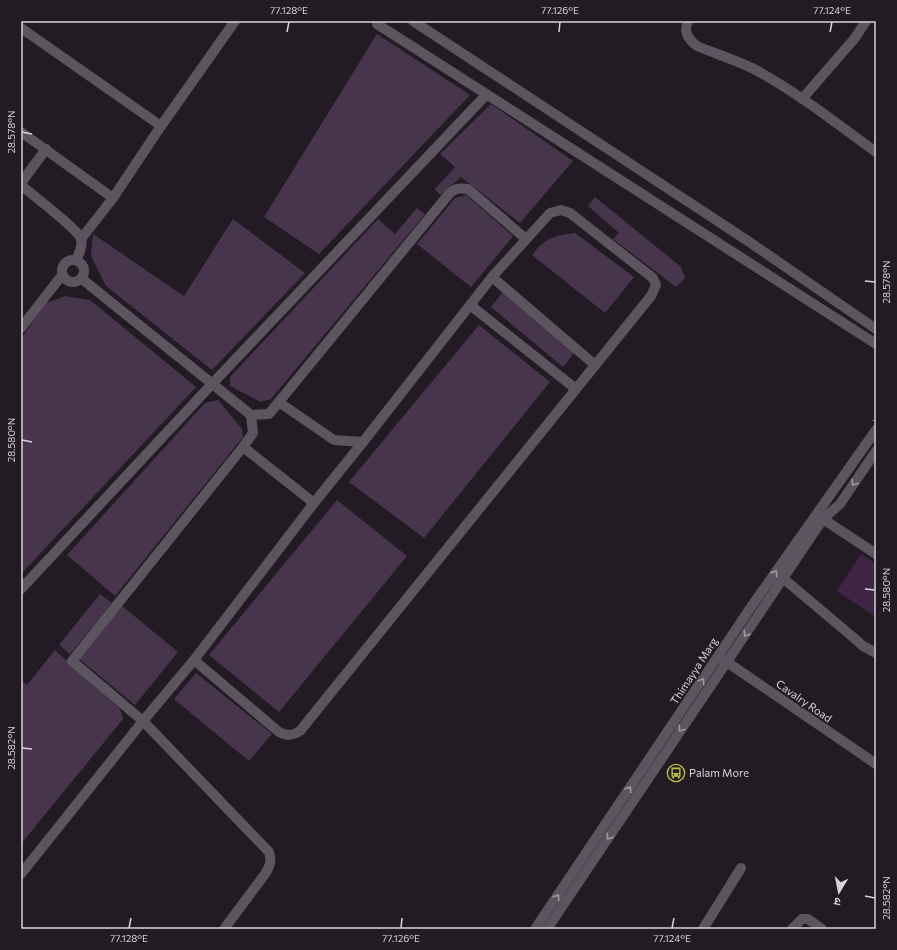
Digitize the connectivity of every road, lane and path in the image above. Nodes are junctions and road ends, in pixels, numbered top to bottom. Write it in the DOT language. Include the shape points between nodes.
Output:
graph roads {
  1 [pos="235,21"];
  2 [pos="413,21"];
  3 [pos="688,21"];
  4 [pos="866,21"];
  5 [pos="377,24"];
  6 [pos="21,28"];
  7 [pos="486,95"];
  8 [pos="802,98"];
  9 [pos="161,126"];
  10 [pos="21,132"];
  11 [pos="46,149"];
  12 [pos="876,152"];
  13 [pos="21,184"];
  14 [pos="113,198"];
  15 [pos="81,239"];
  16 [pos="526,239"];
  17 [pos="76,260"];
  18 [pos="62,275"];
  19 [pos="492,277"];
  20 [pos="82,279"];
  21 [pos="470,305"];
  22 [pos="21,328"];
  23 [pos="876,329"];
  24 [pos="876,344"];
  25 [pos="595,365"];
  26 [pos="212,384"];
  27 [pos="576,389"];
  28 [pos="280,402"];
  29 [pos="251,415"];
  30 [pos="876,430"];
  31 [pos="363,442"];
  32 [pos="243,447"];
  33 [pos="876,451"];
  34 [pos="314,503"];
  35 [pos="823,519"];
  36 [pos="876,554"];
  37 [pos="784,579"];
  38 [pos="21,589"];
  39 [pos="750,608"];
  40 [pos="760,614"];
  41 [pos="876,652"];
  42 [pos="722,659"];
  43 [pos="194,660"];
  44 [pos="142,721"];
  45 [pos="876,764"];
  46 [pos="741,868"];
  47 [pos="21,874"];
  48 [pos="224,929"];
  49 [pos="535,929"];
  50 [pos="547,929"];
  51 [pos="703,929"];
  52 [pos="792,929"];
  53 [pos="822,929"];
  1 -- 9 [label="street"];
  2 -- 23 [label="street" via="748,241"];
  3 -- 8 [label="street" via="685,29 687,35 697,46 754,69"];
  4 -- 8 [label="street" via="855,38"];
  5 -- 7 [label="street"];
  6 -- 9 [label="street"];
  7 -- 24 [label="street"];
  7 -- 26 [label="street"];
  8 -- 12 [label="street"];
  9 -- 14 [label="street"];
  10 -- 11 [label="street"];
  11 -- 13 [label="street"];
  11 -- 14 [label="street"];
  13 -- 15 [label="street"];
  14 -- 15 [label="street"];
  15 -- 17 [label="street"];
  16 -- 19 [label="street"];
  16 -- 25 [label="street" via="550,213 561,210 570,213 653,278 655,290"];
  16 -- 28 [label="street" via="468,189 454,189"];
  17 -- 18 [label="street" via="64,264"];
  17 -- 20 [label="street" via="84,268"];
  18 -- 20 [label="street" via="70,282"];
  18 -- 22 [label="street"];
  19 -- 21 [label="street"];
  19 -- 25 [label="street"];
  20 -- 26 [label="street"];
  21 -- 27 [label="street"];
  21 -- 31 [label="street"];
  25 -- 27 [label="street"];
  26 -- 29 [label="street"];
  26 -- 38 [label="street"];
  27 -- 43 [label="street" via="300,732 286,736 279,732"];
  28 -- 29 [label="street" via="269,414"];
  28 -- 31 [label="street" via="334,440"];
  29 -- 32 [label="street" via="253,433"];
  39 -- 30 [label="street, Thimayya Marg, one-way"];
  31 -- 34 [label="street"];
  32 -- 34 [label="street"];
  32 -- 44 [label="street" via="72,661"];
  33 -- 35 [label="street, Thimayya Marg, one-way" via="840,504"];
  34 -- 43 [label="street"];
  35 -- 36 [label="street"];
  35 -- 37 [label="street, Thimayya Marg"];
  37 -- 40 [label="street, Thimayya Marg"];
  37 -- 41 [label="street" via="864,646"];
  39 -- 40 [label="street"];
  39 -- 42 [label="street, Thimayya Marg"];
  40 -- 42 [label="street, Thimayya Marg, one-way"];
  42 -- 45 [label="street, Cavalry Road"];
  49 -- 42 [label="street, Thimayya Marg, one-way"];
  42 -- 50 [label="street, Thimayya Marg, one-way"];
  43 -- 44 [label="street"];
  44 -- 47 [label="street"];
  44 -- 48 [label="street" via="272,858 265,874"];
  46 -- 51 [label="street"];
  52 -- 53 [label="street" via="798,921 808,919"];
}
